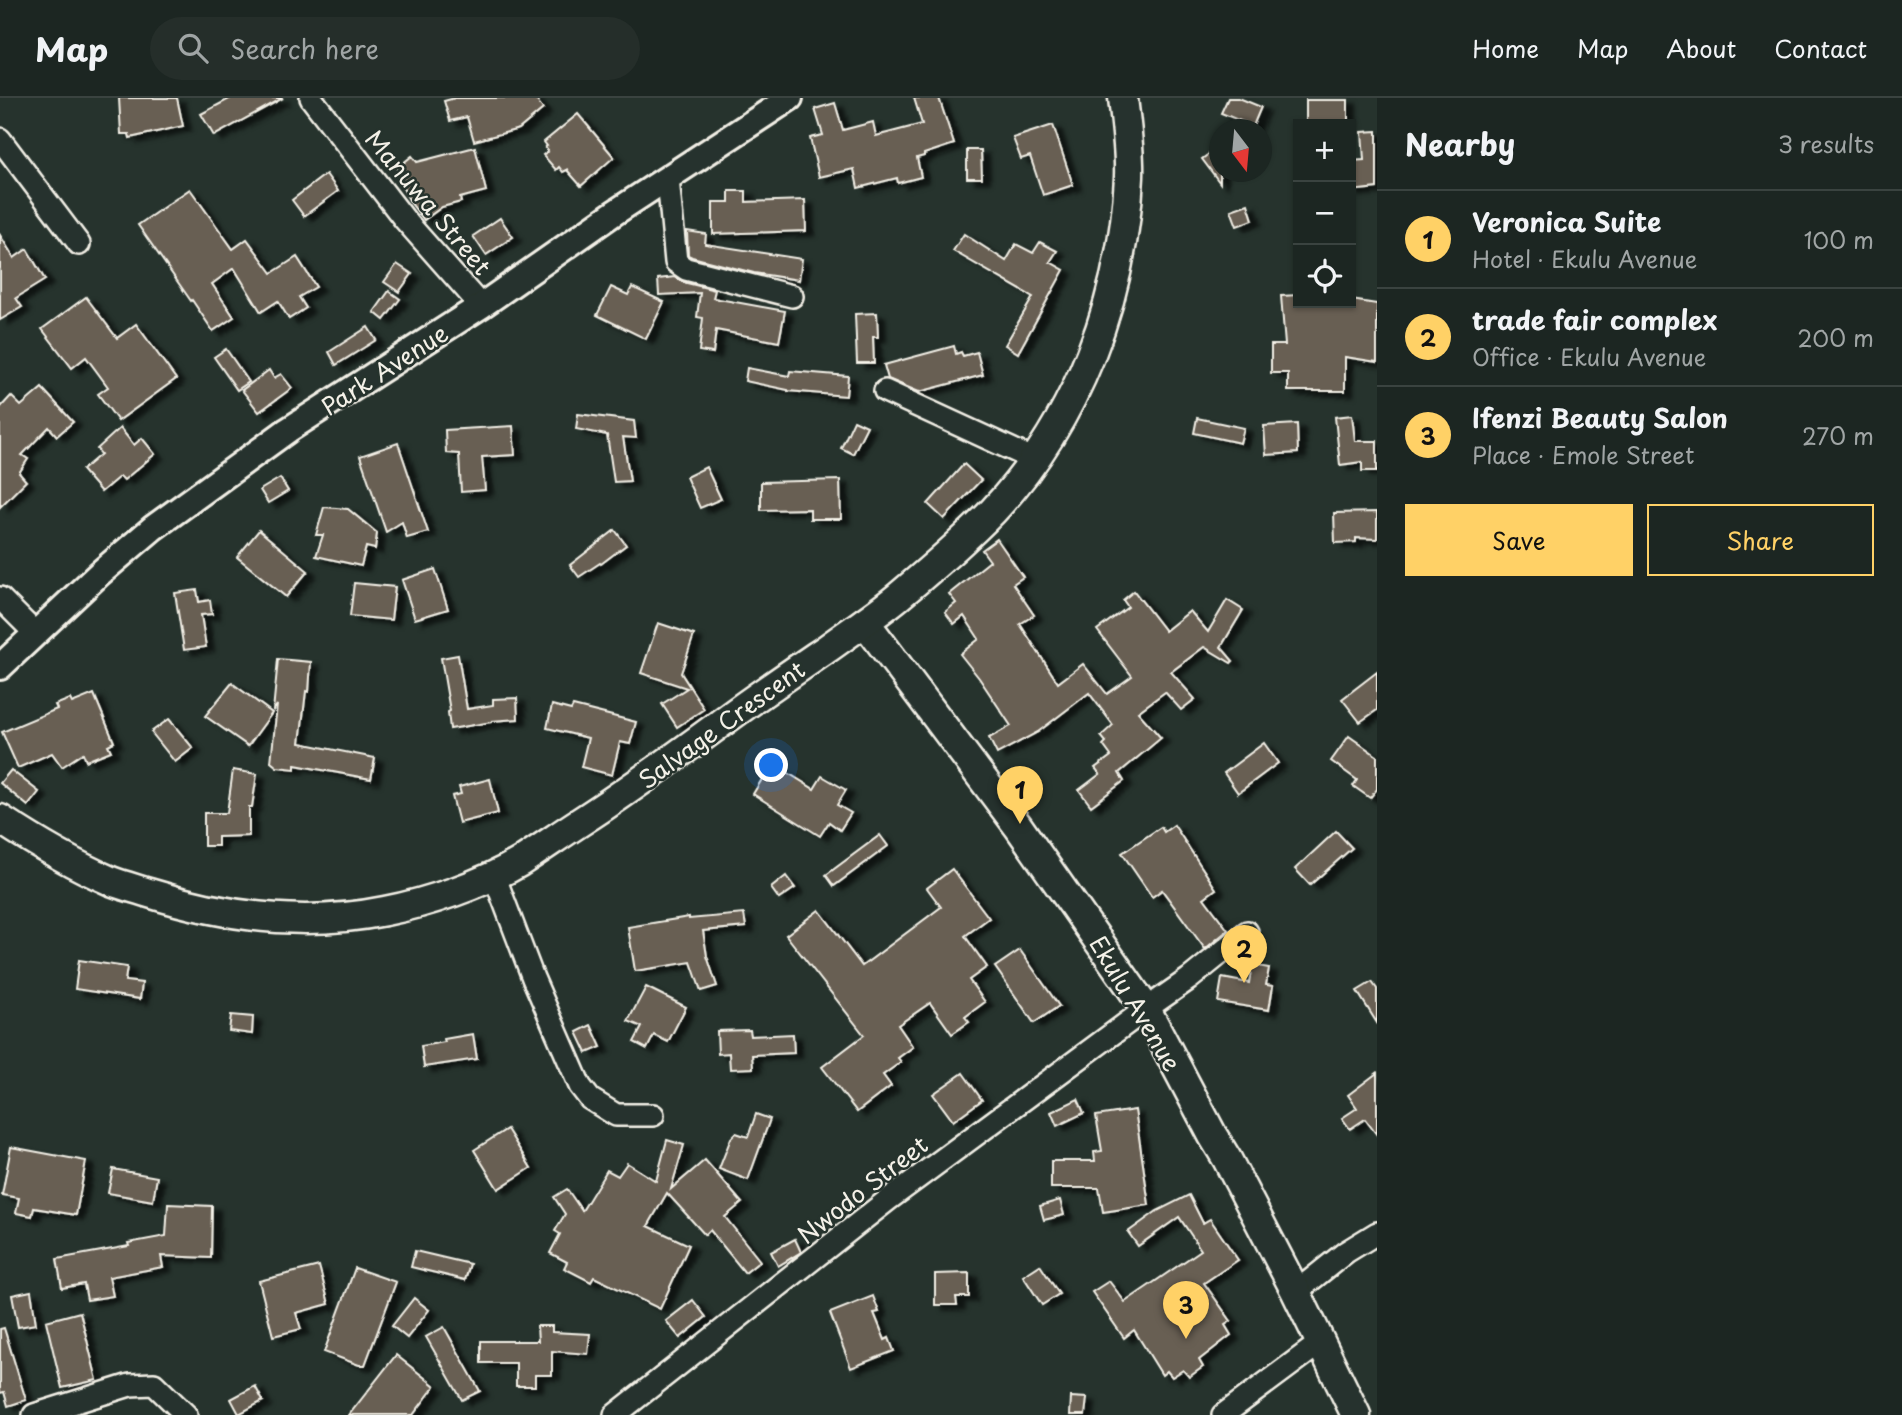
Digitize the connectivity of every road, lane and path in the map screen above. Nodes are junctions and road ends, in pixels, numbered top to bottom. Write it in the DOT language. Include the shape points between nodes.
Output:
graph roads {
  1 [pos="311,98"];
  2 [pos="790,98"];
  3 [pos="1123,98"];
  4 [pos="0,139"];
  5 [pos="668,179"];
  6 [pos="79,244"];
  7 [pos="792,296"];
  8 [pos="481,306"];
  9 [pos="885,391"];
  10 [pos="1035,460"];
  11 [pos="0,598"];
  12 [pos="865,622"];
  13 [pos="35,633"];
  14 [pos="0,667"];
  15 [pos="0,819"];
  16 [pos="494,875"];
  17 [pos="1247,932"];
  18 [pos="1146,1009"];
  19 [pos="653,1115"];
  20 [pos="1377,1233"];
  21 [pos="1296,1292"];
  22 [pos="1320,1343"];
  23 [pos="628,1411"];
  24 [pos="34,1415"];
  25 [pos="186,1415"];
  26 [pos="1223,1415"];
  27 [pos="1356,1415"];
  1 -- 8 [label="street, Manuwa Street" via="405,220"];
  2 -- 5 [label="street, Park Avenue"];
  3 -- 10 [label="main road, Salvage Crescent" via="1129,174 1112,292 1085,369"];
  4 -- 6 [label="street"];
  5 -- 7 [label="street" via="676,262 686,269"];
  5 -- 8 [label="street, Park Avenue"];
  8 -- 13 [label="street, Park Avenue" via="288,430 153,528"];
  9 -- 10 [label="street"];
  10 -- 12 [label="main road, Salvage Crescent" via="986,518"];
  11 -- 13 [label="street"];
  12 -- 16 [label="main road, Salvage Crescent" via="635,786"];
  12 -- 18 [label="main road, Ekulu Avenue" via="1018,826"];
  13 -- 14 [label="street, Park Avenue"];
  15 -- 16 [label="main road, Salvage Crescent" via="116,883 236,914 287,919 386,911"];
  16 -- 19 [label="street" via="580,1087 616,1115"];
  17 -- 18 [label="street, Nwodo Street"];
  18 -- 21 [label="main road, Ekulu Avenue"];
  18 -- 23 [label="street, Nwodo Street" via="889,1199"];
  20 -- 21 [label="street"];
  21 -- 22 [label="main road, Ekulu Avenue"];
  22 -- 26 [label="street"];
  22 -- 27 [label="main road, Ekulu Avenue"];
  24 -- 25 [label="street" via="130,1385 154,1384"];
}
